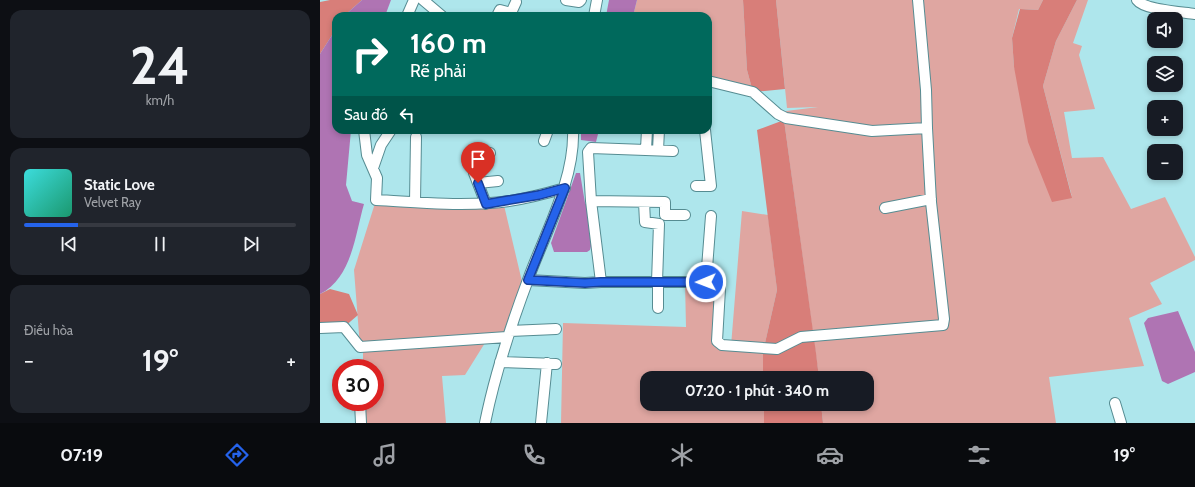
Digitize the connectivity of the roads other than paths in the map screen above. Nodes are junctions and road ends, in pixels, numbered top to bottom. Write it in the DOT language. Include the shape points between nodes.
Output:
graph roads {
  1 [pos="414,0"];
  2 [pos="423,0"];
  3 [pos="566,0"];
  4 [pos="581,0"];
  5 [pos="595,0"];
  6 [pos="918,0"];
  7 [pos="1137,0"];
  8 [pos="516,2"];
  9 [pos="410,12"];
  10 [pos="437,12"];
  11 [pos="499,12"];
  12 [pos="508,12"];
  13 [pos="512,12"];
  14 [pos="594,12"];
  15 [pos="1195,14"];
  16 [pos="712,82"];
  17 [pos="927,128"];
  18 [pos="365,134"];
  19 [pos="388,134"];
  20 [pos="547,134"];
  21 [pos="573,134"];
  22 [pos="647,134"];
  23 [pos="659,134"];
  24 [pos="705,134"];
  25 [pos="416,137"];
  26 [pos="544,141"];
  27 [pos="574,147"];
  28 [pos="591,148"];
  29 [pos="646,149"];
  30 [pos="658,150"];
  31 [pos="673,151"];
  32 [pos="490,153"];
  33 [pos="373,168"];
  34 [pos="498,181"];
  35 [pos="478,183"];
  36 [pos="696,186"];
  37 [pos="565,188"];
  38 [pos="931,200"];
  39 [pos="591,201"];
  40 [pos="415,202"];
  41 [pos="644,202"];
  42 [pos="486,204"];
  43 [pos="885,208"];
  44 [pos="685,215"];
  45 [pos="711,216"];
  46 [pos="528,280"];
  47 [pos="601,282"];
  48 [pos="657,282"];
  49 [pos="706,282"];
  50 [pos="658,308"];
  51 [pos="320,328"];
  52 [pos="556,329"];
  53 [pos="509,334"];
  54 [pos="500,362"];
  55 [pos="1114,403"];
  56 [pos="360,411"];
  57 [pos="361,423"];
  58 [pos="484,423"];
  59 [pos="541,423"];
  60 [pos="1121,423"];
  1 -- 9 [label="street"];
  2 -- 10 [label="street"];
  3 -- 4 [label="street"];
  5 -- 14 [label="street"];
  6 -- 17 [label="street"];
  7 -- 15 [label="street" via="1140,5 1148,7"];
  8 -- 13 [label="street"];
  11 -- 12 [label="street"];
  16 -- 17 [label="street" via="753,92 786,118 872,131"];
  17 -- 38 [label="street"];
  18 -- 33 [label="street"];
  19 -- 33 [label="street" via="381,145"];
  20 -- 26 [label="street"];
  21 -- 27 [label="street"];
  22 -- 29 [label="street"];
  23 -- 30 [label="street"];
  24 -- 36 [label="street" via="711,186"];
  25 -- 40 [label="street"];
  27 -- 28 [label="street"];
  27 -- 37 [label="street"];
  28 -- 29 [label="street"];
  28 -- 39 [label="street" via="588,152"];
  29 -- 30 [label="street"];
  30 -- 31 [label="street"];
  32 -- 35 [label="street" via="471,154"];
  33 -- 40 [label="street" via="377,178 376,200"];
  34 -- 35 [label="street"];
  35 -- 42 [label="street"];
  37 -- 42 [label="street"];
  37 -- 46 [label="street"];
  38 -- 43 [label="street"];
  38 -- 49 [label="street" via="944,319 942,325 800,337 777,349 722,345 717,341 720,286 715,282"];
  39 -- 41 [label="street"];
  39 -- 47 [label="street"];
  40 -- 42 [label="street"];
  41 -- 44 [label="street" via="665,202 665,215"];
  41 -- 48 [label="street" via="644,222 659,224"];
  45 -- 49 [label="street"];
  46 -- 47 [label="street"];
  46 -- 53 [label="street"];
  47 -- 48 [label="street"];
  48 -- 49 [label="street"];
  48 -- 50 [label="street"];
  51 -- 53 [label="street" via="344,327 360,347"];
  52 -- 53 [label="street"];
  53 -- 54 [label="street"];
  54 -- 58 [label="street"];
  54 -- 59 [label="street" via="552,363"];
  55 -- 60 [label="street"];
  56 -- 57 [label="street"];
}
